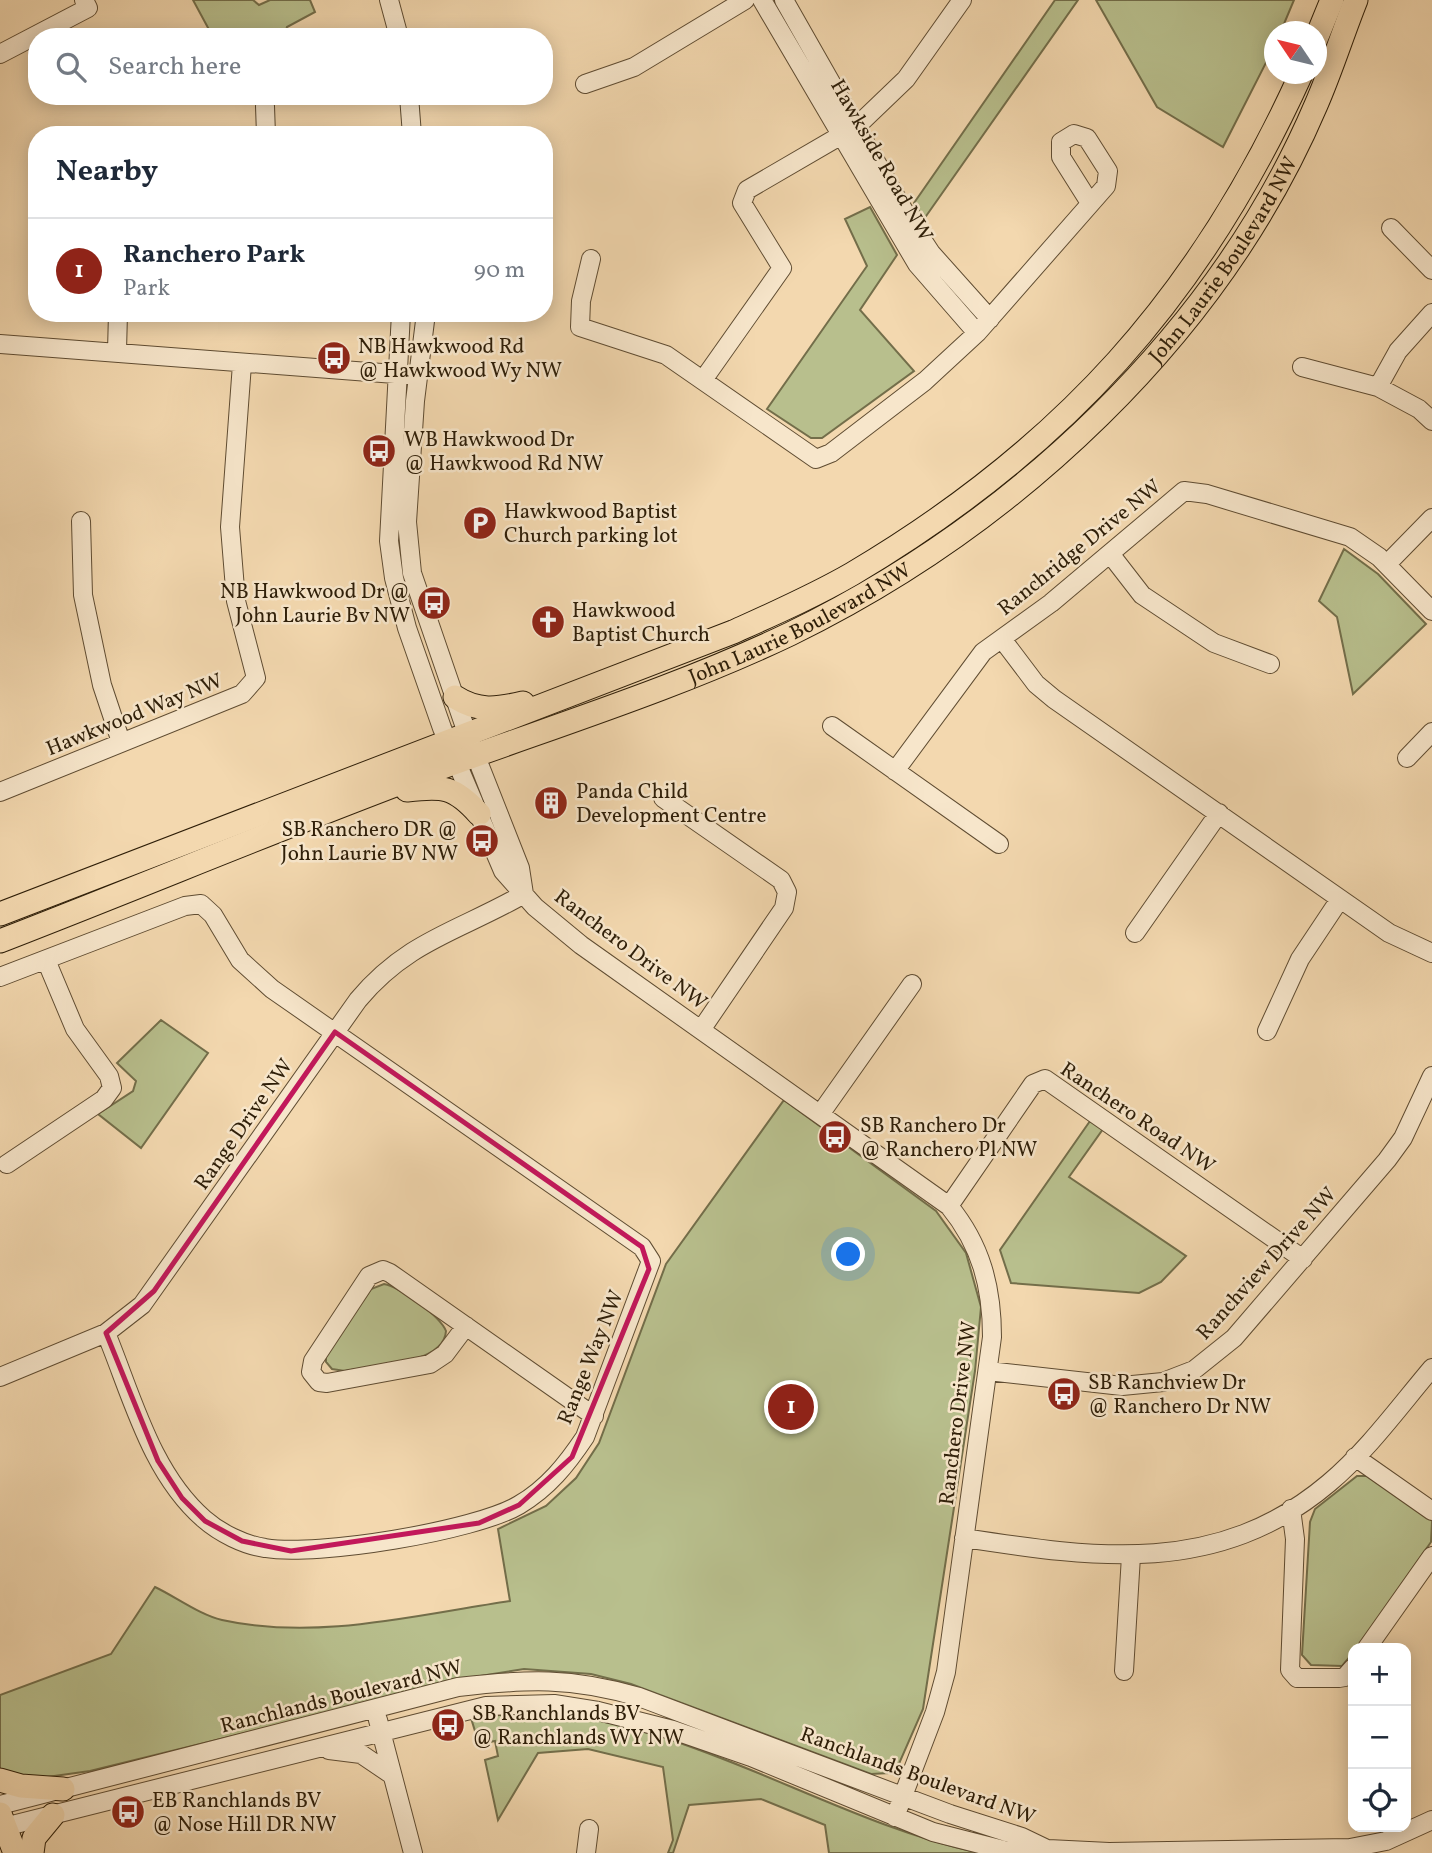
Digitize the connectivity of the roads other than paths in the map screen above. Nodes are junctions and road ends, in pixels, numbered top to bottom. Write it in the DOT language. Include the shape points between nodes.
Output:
graph roads {
  1 [pos="389,0"];
  2 [pos="746,0"];
  3 [pos="762,0"];
  4 [pos="784,0"];
  5 [pos="962,0"];
  6 [pos="1350,2"];
  7 [pos="91,3"];
  8 [pos="46,28"];
  9 [pos="397,28"];
  10 [pos="1327,28"];
  11 [pos="28,38"];
  12 [pos="0,54"];
  13 [pos="585,84"];
  14 [pos="1296,84"];
  15 [pos="410,105"];
  16 [pos="265,106"];
  17 [pos="266,126"];
  18 [pos="411,126"];
  19 [pos="857,127"];
  20 [pos="841,137"];
  21 [pos="1090,203"];
  22 [pos="1391,228"];
  23 [pos="591,259"];
  24 [pos="1432,270"];
  25 [pos="1432,313"];
  26 [pos="990,318"];
  27 [pos="118,322"];
  28 [pos="400,322"];
  29 [pos="425,322"];
  30 [pos="977,333"];
  31 [pos="0,344"];
  32 [pos="117,351"];
  33 [pos="242,364"];
  34 [pos="1303,367"];
  35 [pos="396,374"];
  36 [pos="418,376"];
  37 [pos="703,380"];
  38 [pos="1378,387"];
  39 [pos="1432,421"];
  40 [pos="1432,518"];
  41 [pos="81,521"];
  42 [pos="1111,555"];
  43 [pos="1387,564"];
  44 [pos="412,573"];
  45 [pos="394,578"];
  46 [pos="1432,611"];
  47 [pos="1002,639"];
  48 [pos="1270,664"];
  49 [pos="455,697"];
  50 [pos="543,705"];
  51 [pos="832,726"];
  52 [pos="1432,732"];
  53 [pos="121,742"];
  54 [pos="463,749"];
  55 [pos="1407,758"];
  56 [pos="895,771"];
  57 [pos="0,792"];
  58 [pos="379,792"];
  59 [pos="663,798"];
  60 [pos="1219,813"];
  61 [pos="479,814"];
  62 [pos="999,844"];
  63 [pos="524,894"];
  64 [pos="1340,899"];
  65 [pos="0,915"];
  66 [pos="1135,933"];
  67 [pos="0,941"];
  68 [pos="1432,953"];
  69 [pos="46,960"];
  70 [pos="0,978"];
  71 [pos="912,984"];
  72 [pos="701,1030"];
  73 [pos="1267,1031"];
  74 [pos="335,1032"];
  75 [pos="1432,1076"];
  76 [pos="821,1114"];
  77 [pos="1425,1115"];
  78 [pos="7,1164"];
  79 [pos="949,1206"];
  80 [pos="1303,1259"];
  81 [pos="466,1326"];
  82 [pos="106,1333"];
  83 [pos="1432,1368"];
  84 [pos="988,1371"];
  85 [pos="0,1377"];
  86 [pos="594,1416"];
  87 [pos="1355,1457"];
  88 [pos="1291,1509"];
  89 [pos="1432,1511"];
  90 [pos="964,1538"];
  91 [pos="1131,1556"];
  92 [pos="1432,1556"];
  93 [pos="1371,1643"];
  94 [pos="1124,1671"];
  95 [pos="1348,1674"];
  96 [pos="375,1710"];
  97 [pos="382,1731"];
  98 [pos="313,1749"];
  99 [pos="392,1775"];
  100 [pos="0,1780"];
  101 [pos="63,1789"];
  102 [pos="903,1795"];
  103 [pos="53,1815"];
  104 [pos="895,1817"];
  105 [pos="1,1820"];
  106 [pos="1432,1820"];
  107 [pos="589,1829"];
  108 [pos="1048,1849"];
  109 [pos="1109,1852"];
  110 [pos="15,1853"];
  111 [pos="32,1853"];
  112 [pos="414,1853"];
  113 [pos="586,1853"];
  1 -- 9 [label="street"];
  2 -- 13 [label="street" via="634,67"];
  3 -- 20 [label="street, Hawkside Road NW"];
  4 -- 19 [label="street, Hawkside Road NW"];
  5 -- 19 [label="street" via="906,79"];
  6 -- 10 [label="main road, John Laurie Boulevard NW"];
  6 -- 54 [label="main road, John Laurie Boulevard NW" via="1304,129 1210,286 1126,388 1016,491 903,571 790,634 728,661"];
  7 -- 8 [label="street"];
  11 -- 12 [label="street"];
  14 -- 50 [label="main road, John Laurie Boulevard NW" via="1267,146 1199,260 1109,373 1018,459 850,575 733,632"];
  15 -- 18 [label="street"];
  16 -- 17 [label="street"];
  19 -- 20 [label="street"];
  19 -- 26 [label="street, Hawkside Road NW" via="931,253"];
  20 -- 30 [label="street, Hawkside Road NW" via="917,264"];
  20 -- 37 [label="street" via="747,190 742,203 782,268"];
  21 -- 26 [label="street"];
  22 -- 24 [label="street"];
  23 -- 37 [label="street" via="580,327 646,346"];
  25 -- 38 [label="street" via="1398,351"];
  26 -- 30 [label="street"];
  27 -- 32 [label="street"];
  28 -- 35 [label="street"];
  29 -- 36 [label="street"];
  30 -- 37 [label="street" via="925,381 831,453 816,459"];
  31 -- 32 [label="street"];
  32 -- 33 [label="street"];
  33 -- 35 [label="street"];
  33 -- 53 [label="street, Hawkwood Way NW" via="230,527 236,601 256,678 242,694"];
  34 -- 38 [label="street"];
  35 -- 36 [label="street"];
  35 -- 45 [label="street" via="388,516"];
  36 -- 44 [label="street" via="407,522"];
  38 -- 39 [label="street"];
  40 -- 43 [label="street"];
  41 -- 53 [label="street" via="83,595 102,685"];
  42 -- 43 [label="street, Ranchridge Drive NW" via="1180,494 1194,491 1350,537"];
  42 -- 47 [label="street, Ranchridge Drive NW"];
  42 -- 48 [label="street" via="1142,595 1214,643"];
  43 -- 46 [label="street, Ranchridge Drive NW"];
  44 -- 45 [label="street"];
  44 -- 49 [label="street"];
  45 -- 54 [label="street" via="407,628"];
  47 -- 56 [label="street" via="968,668"];
  47 -- 60 [label="street, Ranchridge Drive NW" via="1036,684 1054,699"];
  49 -- 50 [label="main road" via="475,708 530,702"];
  49 -- 54 [label="street"];
  50 -- 54 [label="main road, John Laurie Boulevard NW"];
  51 -- 56 [label="street"];
  52 -- 55 [label="street"];
  53 -- 57 [label="street, Hawkwood Way NW"];
  54 -- 58 [label="main road, John Laurie Boulevard NW"];
  54 -- 61 [label="street, Ranchero Drive NW"];
  54 -- 63 [label="street, Ranchero Drive NW" via="520,868"];
  54 -- 65 [label="main road, John Laurie Boulevard NW"];
  56 -- 62 [label="street"];
  58 -- 61 [label="main road" via="444,788"];
  58 -- 67 [label="main road, John Laurie Boulevard NW"];
  59 -- 72 [label="street" via="781,880 787,892 784,908"];
  60 -- 64 [label="street, Ranchridge Drive NW"];
  60 -- 66 [label="street"];
  61 -- 63 [label="street, Ranchero Drive NW" via="503,871"];
  63 -- 72 [label="street, Ranchero Drive NW" via="582,946"];
  63 -- 74 [label="street, Range Drive NW" via="399,958 377,976"];
  64 -- 68 [label="street, Ranchridge Drive NW" via="1389,933"];
  64 -- 73 [label="street" via="1300,959"];
  69 -- 70 [label="street"];
  69 -- 74 [label="street, Range Way NW" via="185,906 201,904 255,975"];
  69 -- 78 [label="street" via="75,1029 109,1076 112,1088 104,1099"];
  71 -- 76 [label="street"];
  72 -- 76 [label="street, Ranchero Drive NW"];
  74 -- 82 [label="street, Range Drive NW" via="154,1290 127,1319"];
  74 -- 86 [label="street, Range Way NW" via="647,1253 649,1269"];
  75 -- 77 [label="street, Ranchview Drive NW"];
  76 -- 79 [label="street, Ranchero Drive NW"];
  77 -- 80 [label="street, Ranchview Drive NW"];
  79 -- 80 [label="street, Ranchero Road NW" via="1033,1084 1045,1079"];
  79 -- 84 [label="street, Ranchero Drive NW" via="971,1237 990,1289"];
  80 -- 84 [label="street, Ranchview Drive NW" via="1216,1355 1176,1378 1122,1386"];
  81 -- 81 [label="street" via="390,1273 374,1271 313,1361 311,1372 318,1382 327,1383 417,1369 445,1354"];
  81 -- 86 [label="street"];
  82 -- 85 [label="street, Range Drive NW"];
  82 -- 86 [label="street, Range Way NW" via="158,1461 182,1498 220,1531 264,1548 317,1550 479,1523 497,1516 542,1490 557,1475"];
  83 -- 87 [label="street"];
  84 -- 90 [label="street, Ranchero Drive NW"];
  87 -- 88 [label="street" via="1329,1483"];
  87 -- 89 [label="street"];
  88 -- 91 [label="street" via="1214,1542 1164,1554"];
  88 -- 95 [label="street" via="1295,1539 1290,1670 1297,1678 1339,1678"];
  90 -- 91 [label="street" via="1051,1552"];
  90 -- 102 [label="street, Ranchero Drive NW" via="942,1688"];
  91 -- 94 [label="street"];
  92 -- 93 [label="street"];
  96 -- 97 [label="street"];
  96 -- 101 [label="street, Ranchlands Boulevard NW"];
  96 -- 102 [label="street, Ranchlands Boulevard NW" via="458,1687 520,1679 604,1686"];
  97 -- 98 [label="street, Ranchlands Boulevard NW"];
  97 -- 99 [label="street"];
  97 -- 104 [label="street, Ranchlands Boulevard NW" via="486,1706 554,1704 598,1711 725,1748"];
  98 -- 99 [label="street" via="361,1754"];
  98 -- 103 [label="street, Ranchlands Boulevard NW"];
  99 -- 112 [label="street"];
  100 -- 101 [label="main road"];
  101 -- 105 [label="street, Ranchlands Boulevard NW"];
  102 -- 104 [label="street, Ranchero Drive NW"];
  102 -- 108 [label="street, Ranchlands Boulevard NW"];
  103 -- 105 [label="street, Ranchlands Boulevard NW"];
  103 -- 111 [label="main road" via="34,1838"];
  104 -- 108 [label="street, Ranchlands Boulevard NW" via="983,1847 1015,1853"];
  105 -- 110 [label="main road"];
  106 -- 109 [label="street, Ranchlands Boulevard NW" via="1386,1841 1350,1848"];
  107 -- 113 [label="street"];
  108 -- 109 [label="street, Ranchlands Boulevard NW"];
}
